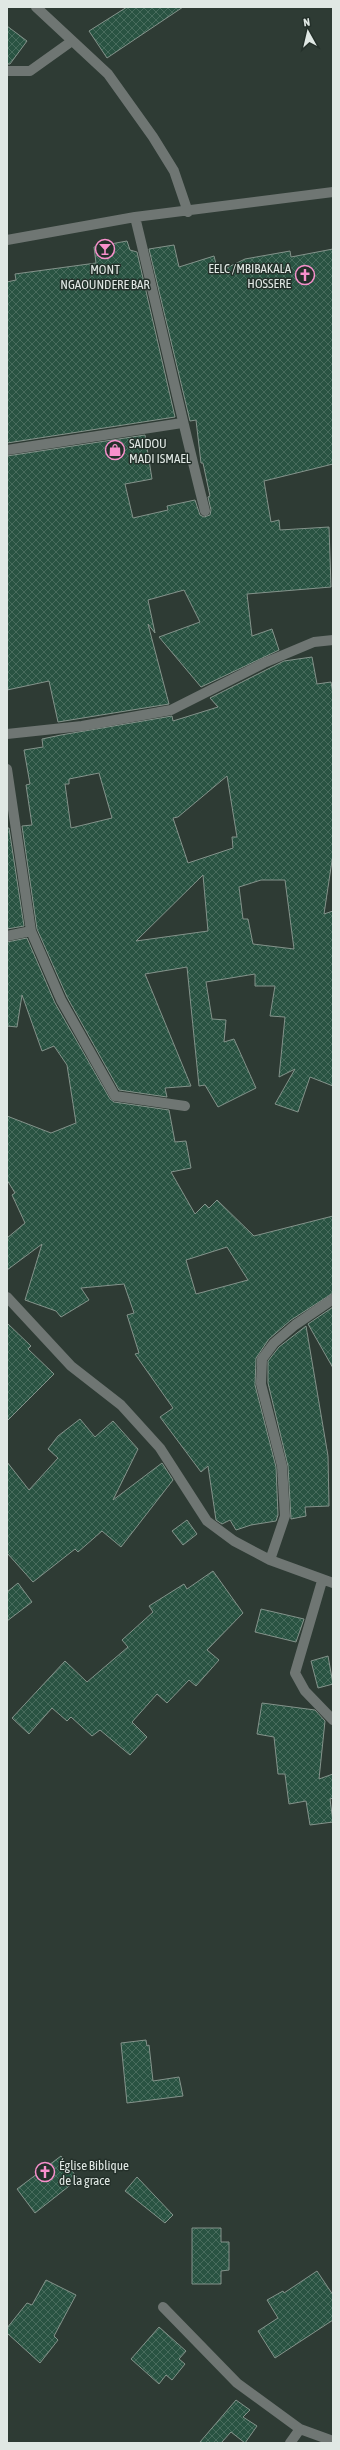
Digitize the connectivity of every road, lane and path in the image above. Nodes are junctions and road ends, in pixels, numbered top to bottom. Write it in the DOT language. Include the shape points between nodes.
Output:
graph roads {
  1 [pos="36,7"];
  2 [pos="72,41"];
  3 [pos="7,71"];
  4 [pos="333,192"];
  5 [pos="188,212"];
  6 [pos="135,217"];
  7 [pos="7,240"];
  8 [pos="182,423"];
  9 [pos="7,450"];
  10 [pos="205,511"];
  11 [pos="333,640"];
  12 [pos="7,734"];
  13 [pos="7,769"];
  14 [pos="31,931"];
  15 [pos="7,936"];
  16 [pos="185,1106"];
  17 [pos="7,1297"];
  18 [pos="333,1299"];
  19 [pos="270,1560"];
  20 [pos="322,1580"];
  21 [pos="333,1583"];
  22 [pos="333,1720"];
  23 [pos="163,2307"];
  24 [pos="300,2428"];
  25 [pos="333,2441"];
  26 [pos="290,2443"];
  1 -- 2 [label="street"];
  2 -- 3 [label="street" via="30,71"];
  2 -- 5 [label="street" via="108,74 153,137 174,171"];
  4 -- 5 [label="street"];
  5 -- 6 [label="street"];
  6 -- 7 [label="street"];
  6 -- 8 [label="street" via="175,383"];
  8 -- 9 [label="street"];
  8 -- 10 [label="street"];
  11 -- 12 [label="street" via="314,642 264,663 171,710 82,726"];
  13 -- 14 [label="street"];
  14 -- 15 [label="street"];
  14 -- 16 [label="street" via="61,1000 115,1096"];
  17 -- 19 [label="street" via="71,1366 120,1405 160,1448 207,1521 234,1541"];
  18 -- 19 [label="street" via="295,1325 274,1343 262,1359 261,1384 282,1466 285,1516"];
  19 -- 20 [label="street"];
  20 -- 21 [label="street"];
  20 -- 22 [label="street" via="295,1673 306,1691"];
  23 -- 24 [label="street" via="237,2383"];
  24 -- 25 [label="street"];
  24 -- 26 [label="street"];
}
